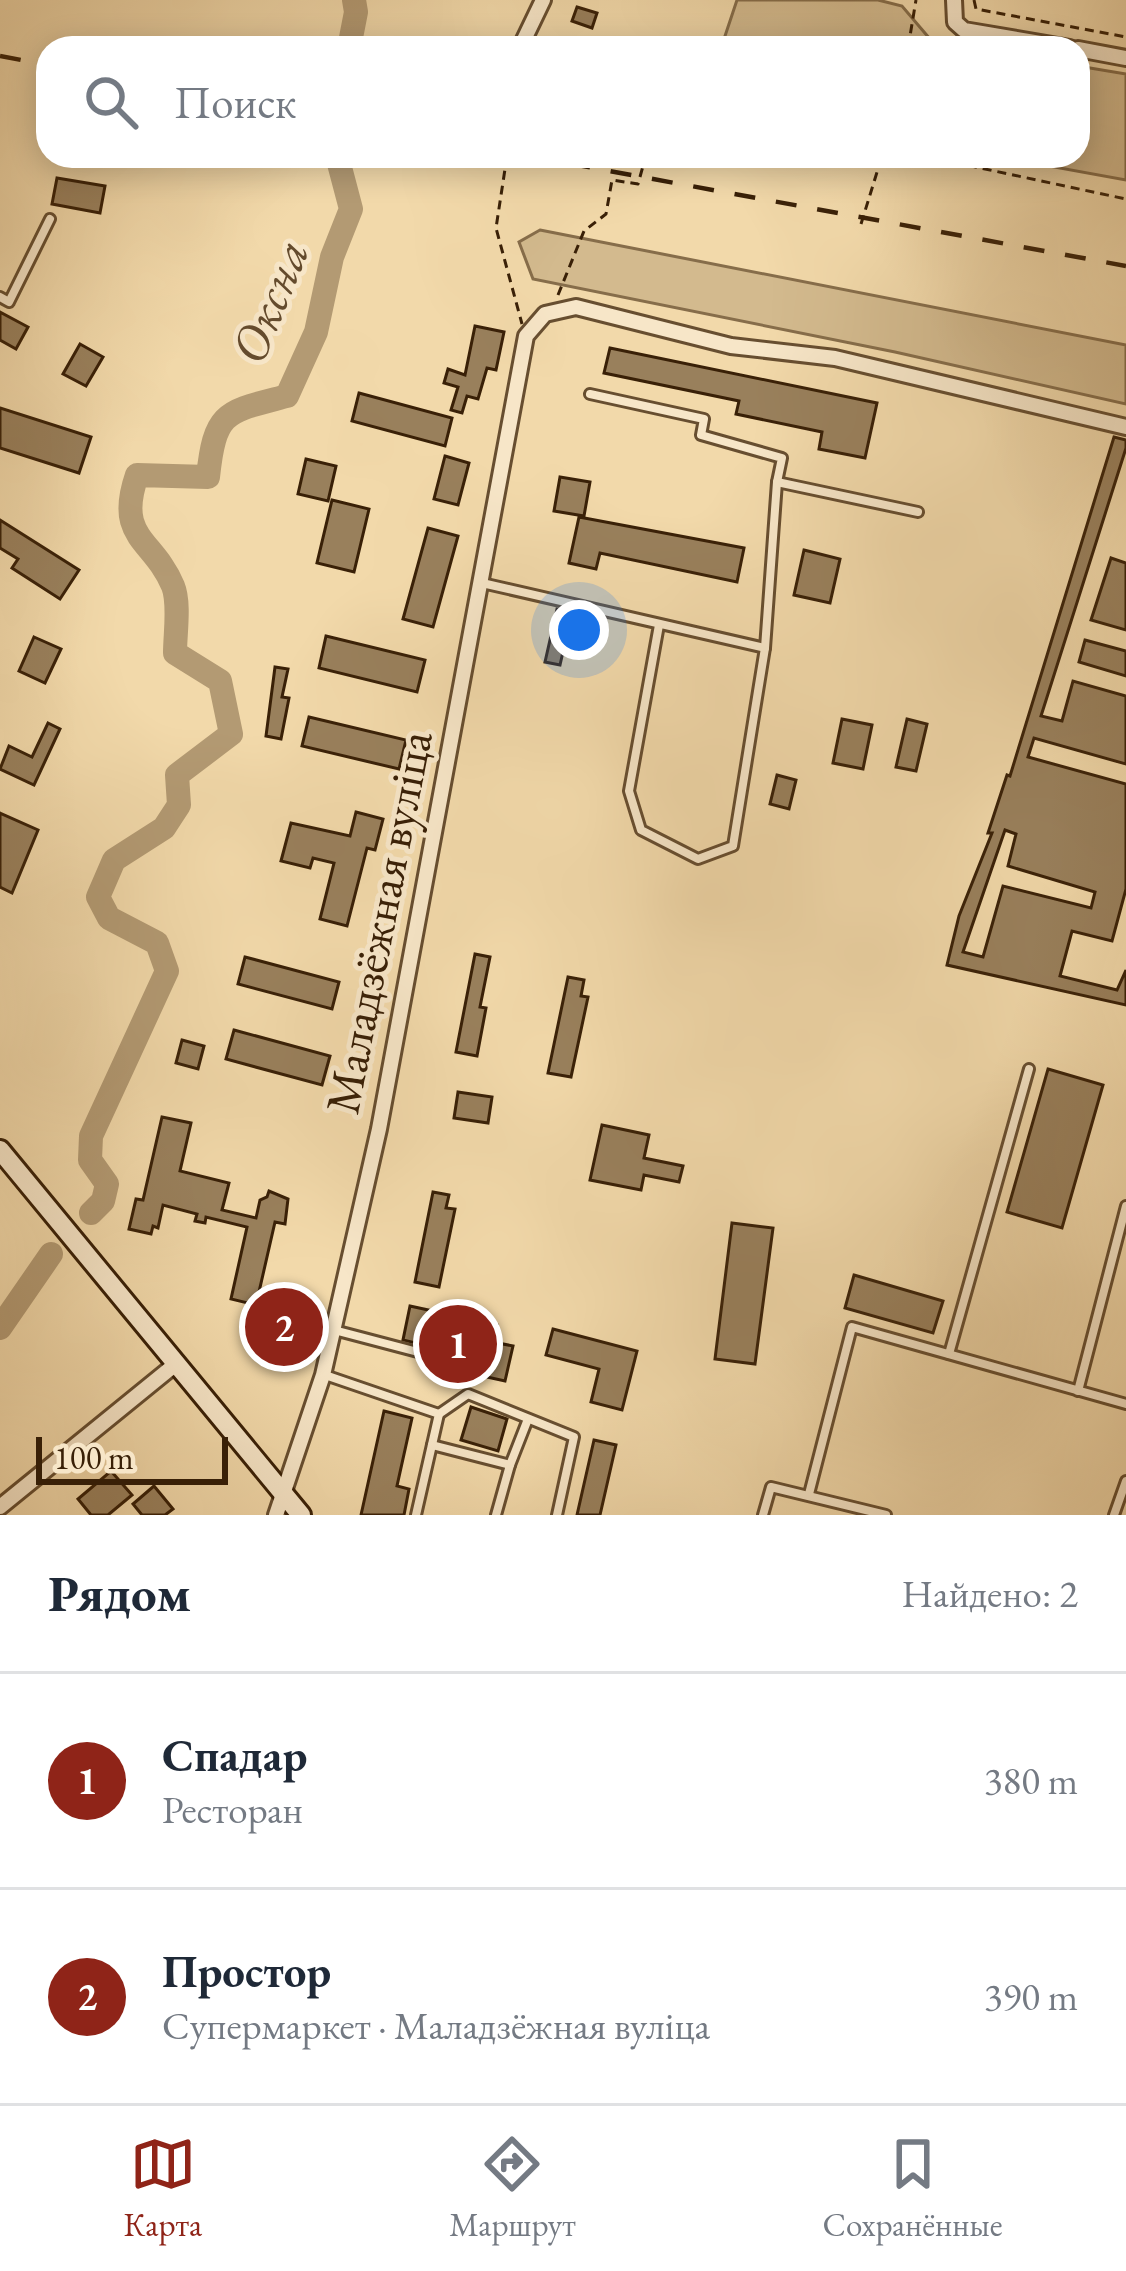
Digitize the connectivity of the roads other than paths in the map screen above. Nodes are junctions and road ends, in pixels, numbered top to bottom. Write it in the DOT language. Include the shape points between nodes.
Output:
graph roads {
  1 [pos="543,0"];
  2 [pos="954,0"];
  3 [pos="526,36"];
  4 [pos="999,36"];
  5 [pos="1090,52"];
  6 [pos="1126,58"];
  7 [pos="50,218"];
  8 [pos="0,297"];
  9 [pos="590,394"];
  10 [pos="1126,428"];
  11 [pos="777,482"];
  12 [pos="918,512"];
  13 [pos="482,584"];
  14 [pos="659,625"];
  15 [pos="765,648"];
  16 [pos="1029,1069"];
  17 [pos="0,1150"];
  18 [pos="1126,1206"];
  19 [pos="334,1330"];
  20 [pos="949,1354"];
  21 [pos="452,1360"];
  22 [pos="177,1363"];
  23 [pos="323,1375"];
  24 [pos="1078,1391"];
  25 [pos="1126,1404"];
  26 [pos="439,1414"];
  27 [pos="528,1418"];
  28 [pos="432,1445"];
  29 [pos="510,1466"];
  30 [pos="1126,1481"];
  31 [pos="283,1490"];
  32 [pos="809,1494"];
  33 [pos="0,1507"];
  34 [pos="276,1515"];
  35 [pos="301,1515"];
  36 [pos="416,1515"];
  37 [pos="496,1515"];
  38 [pos="557,1515"];
  39 [pos="763,1515"];
  40 [pos="886,1515"];
  41 [pos="1114,1515"];
  1 -- 3 [label="street"];
  2 -- 4 [label="street" via="955,22 964,30"];
  5 -- 6 [label="street"];
  7 -- 8 [label="lane" via="9,302"];
  9 -- 11 [label="lane" via="704,419 701,436 782,458"];
  10 -- 13 [label="street, Маладзёжная вуліца" via="835,358 731,346 576,308 545,314 526,336"];
  11 -- 12 [label="lane"];
  11 -- 15 [label="lane"];
  13 -- 14 [label="lane"];
  13 -- 19 [label="street, Маладзёжная вуліца"];
  14 -- 15 [label="lane"];
  14 -- 15 [label="lane" via="628,791 641,830 698,859 733,847"];
  16 -- 20 [label="lane"];
  17 -- 22 [label="main road"];
  18 -- 24 [label="lane"];
  19 -- 21 [label="lane"];
  19 -- 23 [label="street, Маладзёжная вуліца"];
  20 -- 24 [label="lane"];
  20 -- 32 [label="lane" via="852,1328"];
  22 -- 31 [label="main road"];
  22 -- 33 [label="street"];
  23 -- 26 [label="lane"];
  23 -- 31 [label="street, Маладзёжная вуліца"];
  24 -- 25 [label="lane"];
  26 -- 27 [label="lane" via="468,1394"];
  26 -- 28 [label="lane"];
  27 -- 29 [label="lane"];
  27 -- 38 [label="lane" via="574,1437"];
  28 -- 29 [label="lane"];
  28 -- 36 [label="lane"];
  29 -- 37 [label="lane"];
  30 -- 41 [label="lane"];
  31 -- 34 [label="street, Маладзёжная вуліца"];
  31 -- 35 [label="main road"];
  32 -- 39 [label="lane" via="771,1487"];
  32 -- 40 [label="lane"];
}
